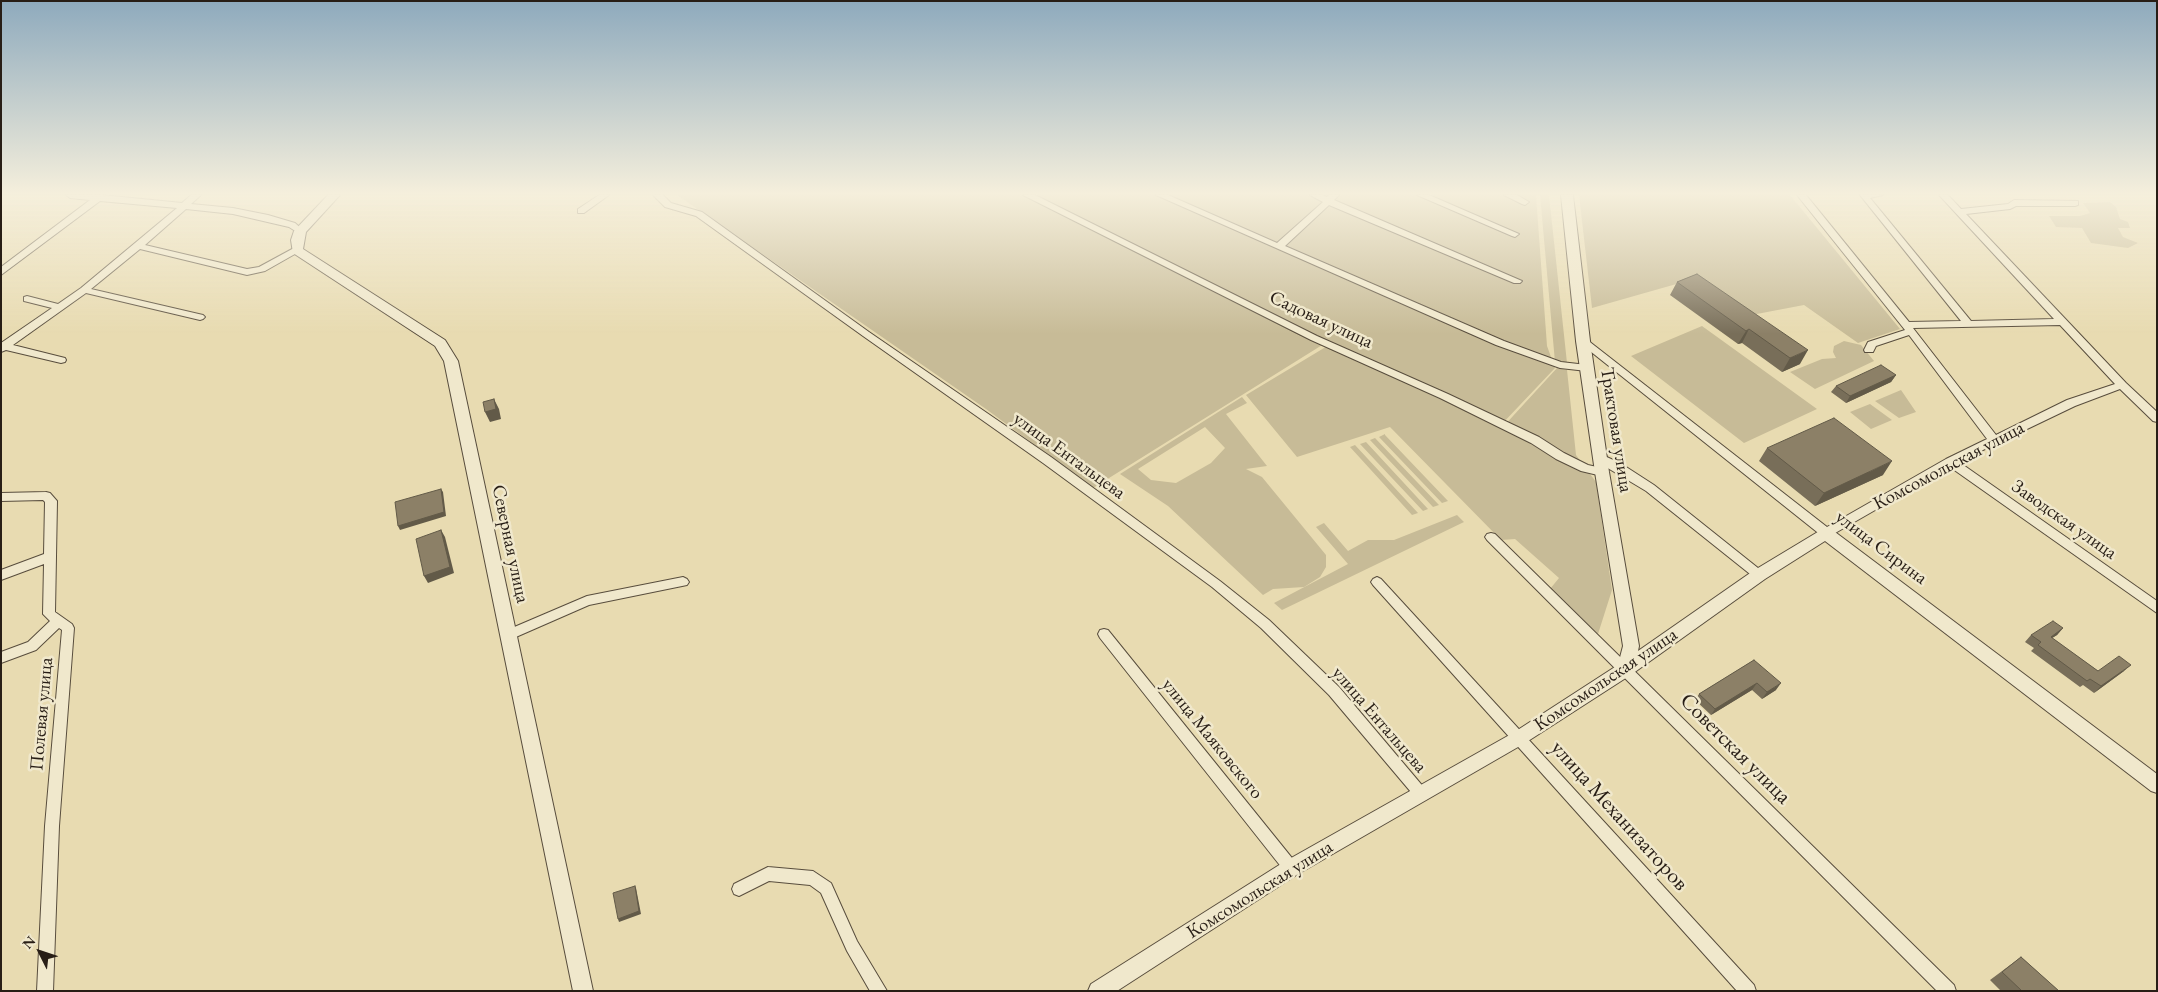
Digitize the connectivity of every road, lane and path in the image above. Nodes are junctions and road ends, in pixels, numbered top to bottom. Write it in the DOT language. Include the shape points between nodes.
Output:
graph roads {
  1 [pos="41,241"];
  2 [pos="144,241"];
  3 [pos="297,241"];
  4 [pos="736,241"];
  5 [pos="1120,241"];
  6 [pos="1265,241"];
  7 [pos="1284,241"];
  8 [pos="1427,241"];
  9 [pos="1572,241"];
  10 [pos="1839,241"];
  11 [pos="1901,241"];
  12 [pos="1986,241"];
  13 [pos="138,246"];
  14 [pos="1278,247"];
  15 [pos="297,250"];
  16 [pos="1,272"];
  17 [pos="1517,281"];
  18 [pos="84,290"];
  19 [pos="26,299"];
  20 [pos="59,307"];
  21 [pos="200,317"];
  22 [pos="2062,322"];
  23 [pos="1969,324"];
  24 [pos="1909,328"];
  25 [pos="1583,341"];
  26 [pos="2,347"];
  27 [pos="1869,350"];
  28 [pos="61,360"];
  29 [pos="1587,368"];
  30 [pos="2122,386"];
  31 [pos="2157,418"];
  32 [pos="1994,442"];
  33 [pos="1950,462"];
  34 [pos="1601,465"];
  35 [pos="4,497"];
  36 [pos="1826,534"];
  37 [pos="1491,537"];
  38 [pos="50,557"];
  39 [pos="1,574"];
  40 [pos="1759,575"];
  41 [pos="683,582"];
  42 [pos="1377,582"];
  43 [pos="2157,608"];
  44 [pos="58,621"];
  45 [pos="1104,634"];
  46 [pos="509,635"];
  47 [pos="1,658"];
  48 [pos="1626,669"];
  49 [pos="1519,738"];
  50 [pos="2157,785"];
  51 [pos="1421,794"];
  52 [pos="1291,868"];
  53 [pos="739,888"];
  54 [pos="1946,990"];
  55 [pos="45,991"];
  56 [pos="583,991"];
  57 [pos="879,991"];
  58 [pos="1098,991"];
  59 [pos="1748,991"];
  1 -- 16 [label="street"];
  2 -- 13 [label="street"];
  3 -- 15 [label="street"];
  4 -- 51 [label="street, улица Ентальцева" via="1216,584 1265,624 1334,691"];
  5 -- 34 [label="street, Садовая улица" via="1314,338 1535,440 1585,468"];
  6 -- 14 [label="street"];
  7 -- 14 [label="street"];
  8 -- 17 [label="street"];
  9 -- 25 [label="street, Трактовая улица"];
  10 -- 24 [label="street"];
  11 -- 23 [label="street"];
  12 -- 22 [label="street"];
  13 -- 15 [label="street" via="247,272 262,269"];
  13 -- 18 [label="street"];
  14 -- 29 [label="street" via="1500,343 1560,365"];
  15 -- 46 [label="street, Северная улица" via="440,343 451,361"];
  18 -- 20 [label="street"];
  18 -- 21 [label="street"];
  19 -- 20 [label="street"];
  20 -- 26 [label="street"];
  22 -- 23 [label="street"];
  22 -- 30 [label="street"];
  23 -- 24 [label="street"];
  24 -- 27 [label="street" via="1872,344"];
  24 -- 32 [label="street"];
  25 -- 29 [label="street, Трактовая улица"];
  25 -- 36 [label="street, улица Сирина"];
  26 -- 28 [label="street"];
  29 -- 34 [label="street, Трактовая улица"];
  30 -- 31 [label="street"];
  30 -- 32 [label="street, Комсомольская улица" via="2072,403"];
  32 -- 33 [label="street, Комсомольская улица"];
  33 -- 36 [label="street, Комсомольская улица"];
  33 -- 43 [label="street, Заводская улица"];
  34 -- 40 [label="street, Садовая улица" via="1616,466 1650,488"];
  34 -- 48 [label="street, Трактовая улица" via="1631,646"];
  35 -- 38 [label="street, Полевая улица" via="46,496 51,501"];
  36 -- 40 [label="street, Комсомольская улица"];
  36 -- 50 [label="street, улица Сирина"];
  37 -- 48 [label="street, Советская улица"];
  38 -- 39 [label="street"];
  38 -- 44 [label="street, Полевая улица" via="49,614"];
  40 -- 48 [label="street, Комсомольская улица"];
  41 -- 46 [label="street" via="587,601"];
  42 -- 49 [label="street, улица Механизаторов"];
  44 -- 47 [label="street" via="32,646"];
  44 -- 55 [label="street, Полевая улица" via="68,628 52,826"];
  45 -- 52 [label="street, улица Маяковского"];
  46 -- 56 [label="street, Северная улица"];
  48 -- 49 [label="street, Комсомольская улица"];
  48 -- 54 [label="street, Советская улица"];
  49 -- 51 [label="street, Комсомольская улица"];
  49 -- 59 [label="street, улица Механизаторов"];
  51 -- 52 [label="street, Комсомольская улица"];
  52 -- 58 [label="street, Комсомольская улица"];
  53 -- 57 [label="street" via="768,874 813,878 826,888 852,946"];
}
